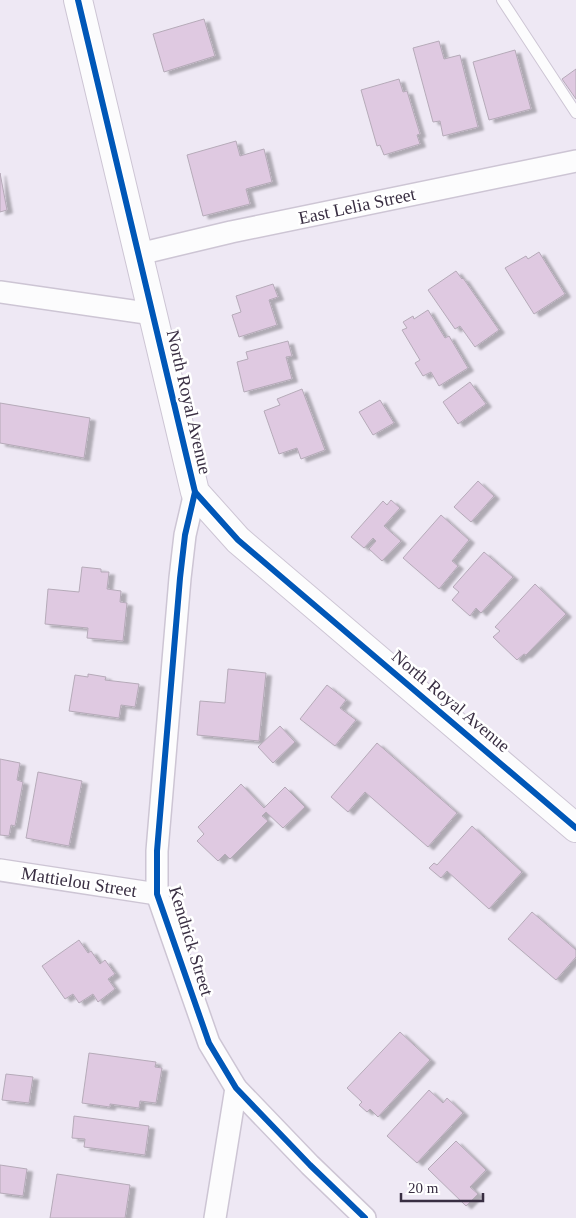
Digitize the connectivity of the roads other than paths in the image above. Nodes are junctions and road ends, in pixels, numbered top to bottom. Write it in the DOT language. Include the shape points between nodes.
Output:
graph roads {
  1 [pos="78,0"];
  2 [pos="502,0"];
  3 [pos="576,112"];
  4 [pos="576,161"];
  5 [pos="139,254"];
  6 [pos="0,292"];
  7 [pos="153,314"];
  8 [pos="195,492"];
  9 [pos="576,828"];
  10 [pos="0,870"];
  11 [pos="157,894"];
  12 [pos="236,1088"];
  13 [pos="216,1218"];
  14 [pos="365,1218"];
  1 -- 5 [label="street, North Royal Avenue"];
  2 -- 3 [label="lane"];
  4 -- 5 [label="street, East Lelia Street"];
  5 -- 7 [label="street, North Royal Avenue"];
  6 -- 7 [label="street"];
  7 -- 8 [label="street, North Royal Avenue"];
  8 -- 9 [label="street, North Royal Avenue" via="238,540"];
  8 -- 11 [label="street, Kendrick Street" via="180,578 157,852"];
  10 -- 11 [label="street, Mattielou Street"];
  11 -- 12 [label="street, Kendrick Street" via="209,1043"];
  12 -- 13 [label="street"];
  12 -- 14 [label="street, Kendrick Street"];
}
